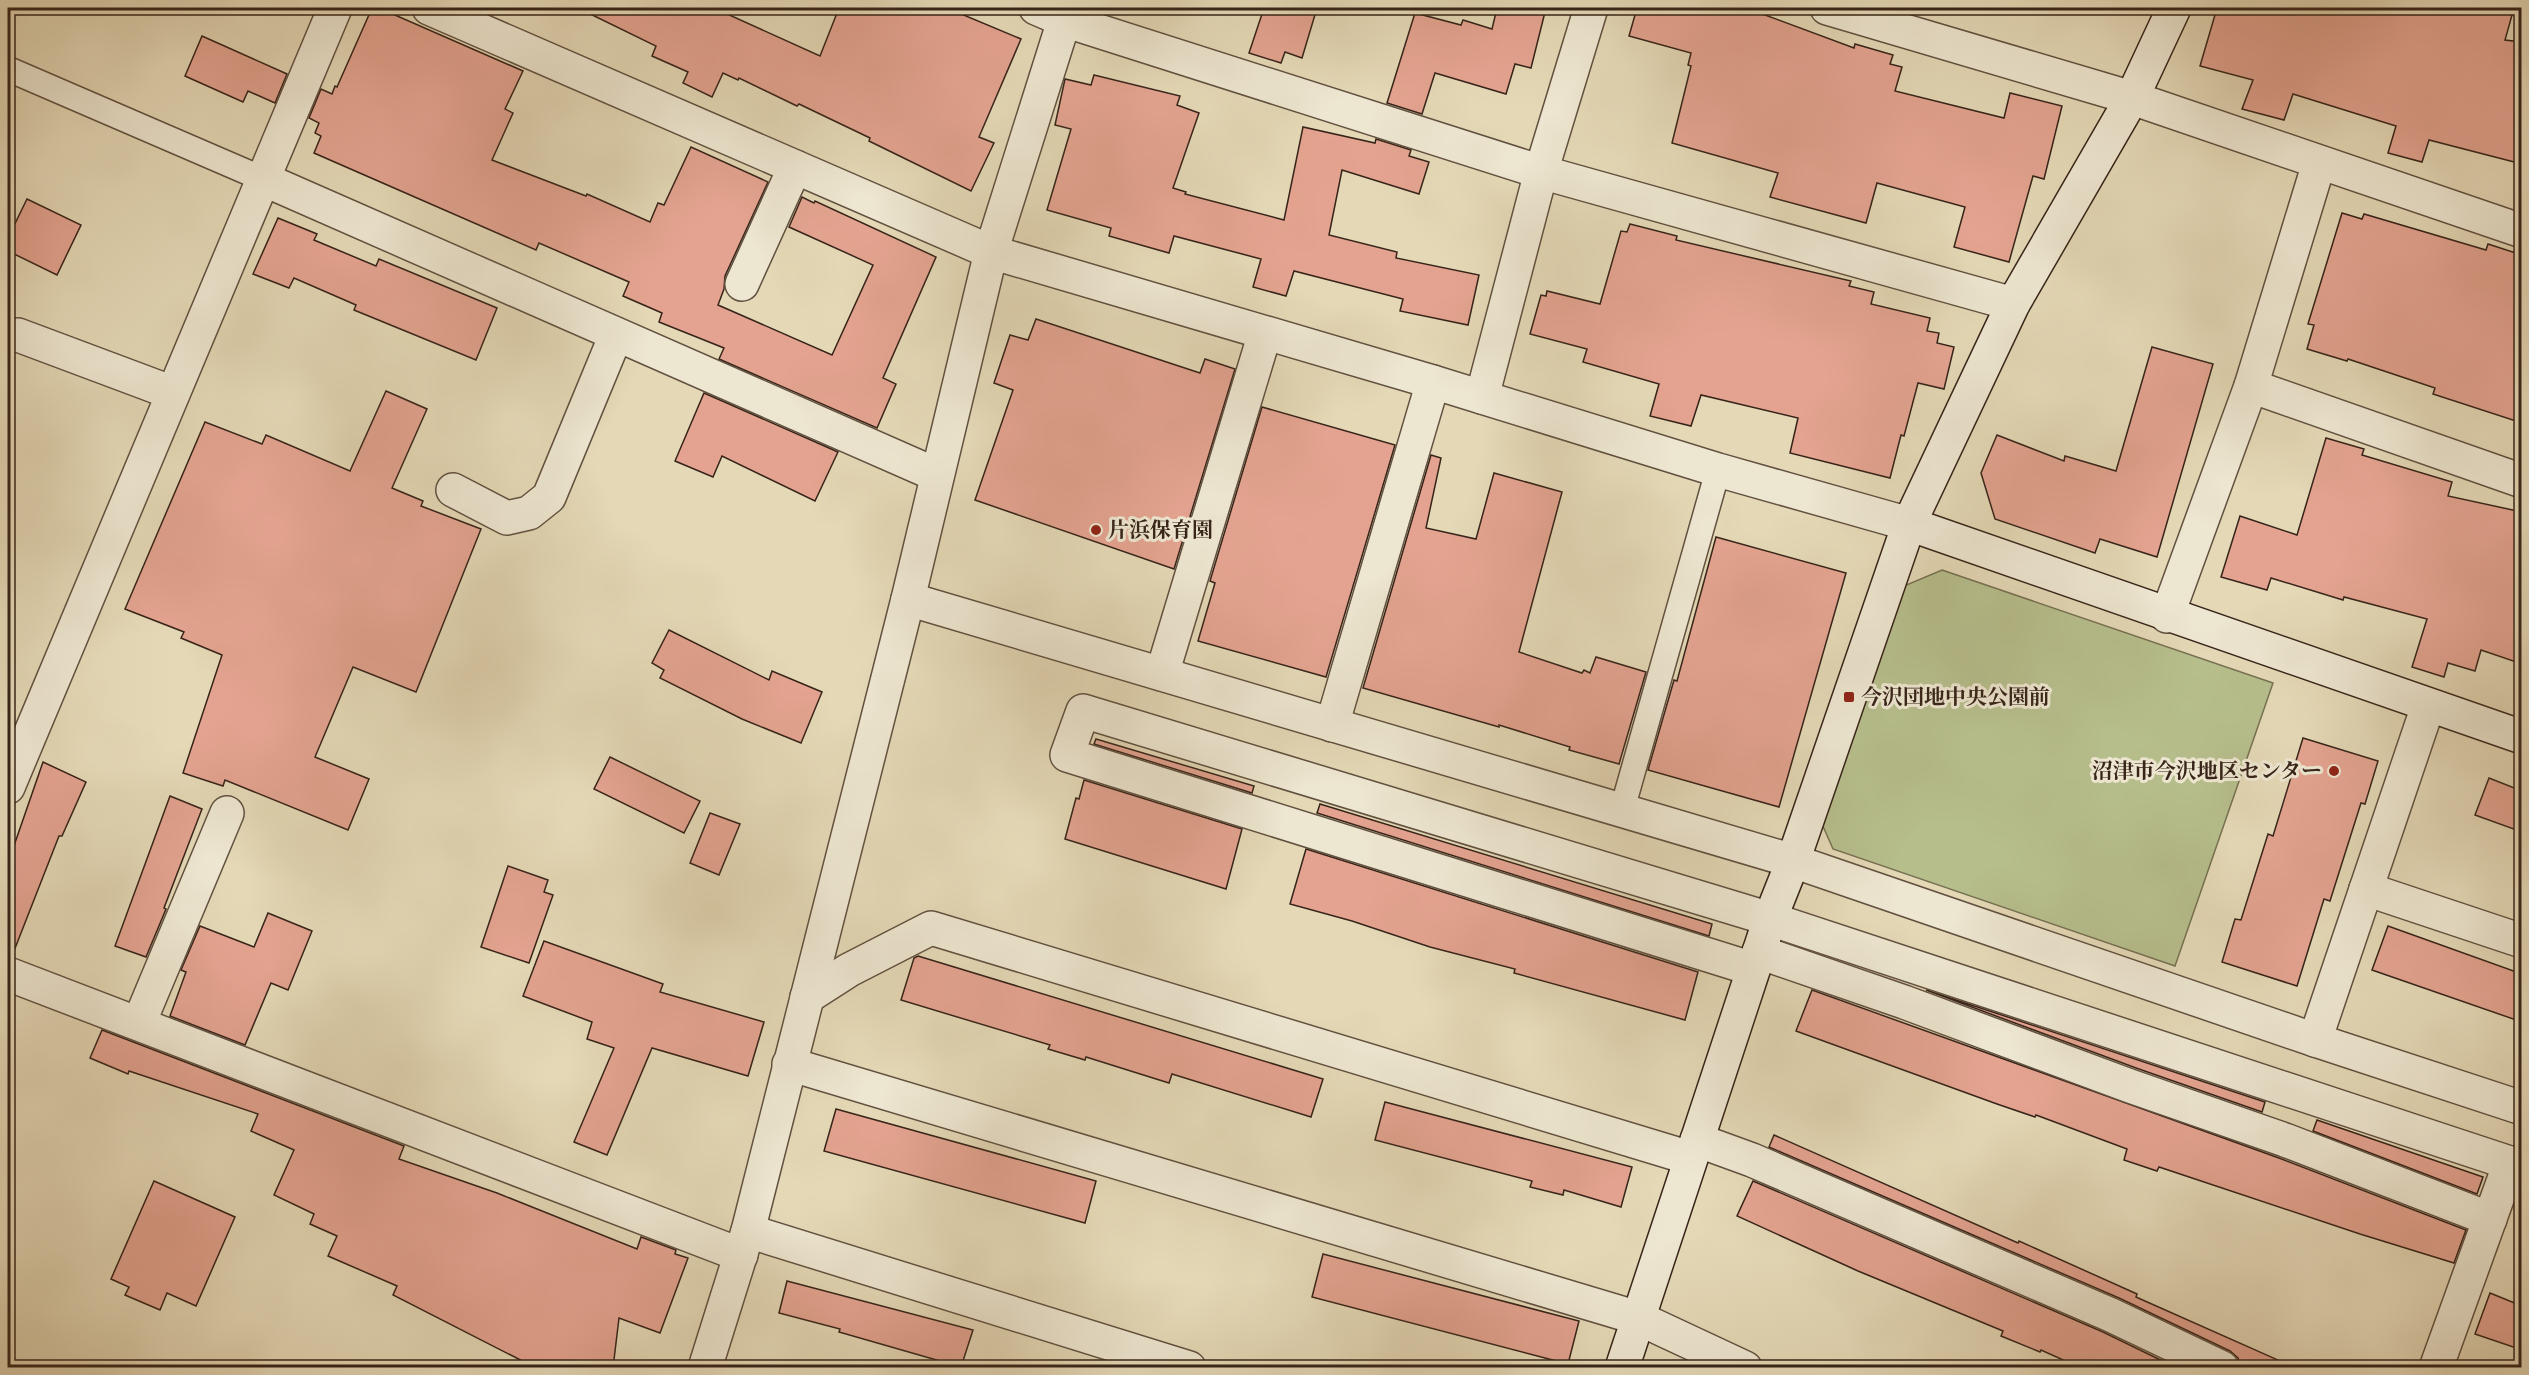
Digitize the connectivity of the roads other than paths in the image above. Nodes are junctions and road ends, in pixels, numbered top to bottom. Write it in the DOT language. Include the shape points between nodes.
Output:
graph roads {
  1 [pos="335,8"];
  2 [pos="429,8"];
  3 [pos="1591,8"];
  4 [pos="1827,8"];
  5 [pos="2174,8"];
  6 [pos="1056,12"];
  7 [pos="8,69"];
  8 [pos="2132,98"];
  9 [pos="2319,163"];
  10 [pos="795,167"];
  11 [pos="1540,172"];
  12 [pos="263,179"];
  13 [pos="2522,231"];
  14 [pos="991,252"];
  15 [pos="742,284"];
  16 [pos="2013,304"];
  17 [pos="1265,333"];
  18 [pos="18,335"];
  19 [pos="616,335"];
  20 [pos="1433,382"];
  21 [pos="2251,386"];
  22 [pos="173,393"];
  23 [pos="1482,397"];
  24 [pos="1718,470"];
  25 [pos="938,475"];
  26 [pos="2522,481"];
  27 [pos="453,490"];
  28 [pos="1909,524"];
  29 [pos="908,599"];
  30 [pos="2167,616"];
  31 [pos="1162,674"];
  32 [pos="2428,706"];
  33 [pos="1332,724"];
  34 [pos="2522,737"];
  35 [pos="8,787"];
  36 [pos="1622,810"];
  37 [pos="227,813"];
  38 [pos="1793,861"];
  39 [pos="2366,889"];
  40 [pos="1770,919"];
  41 [pos="2522,942"];
  42 [pos="1756,961"];
  43 [pos="8,974"];
  44 [pos="807,997"];
  45 [pos="139,1023"];
  46 [pos="2315,1040"];
  47 [pos="789,1064"];
  48 [pos="2522,1108"];
  49 [pos="1694,1149"];
  50 [pos="2516,1165"];
  51 [pos="2490,1219"];
  52 [pos="744,1243"];
  53 [pos="1638,1318"];
  54 [pos="705,1368"];
  55 [pos="1189,1368"];
  56 [pos="1622,1368"];
  57 [pos="1745,1368"];
  58 [pos="2222,1368"];
  59 [pos="2436,1368"];
  1 -- 12 [label="street"];
  2 -- 10 [label="street"];
  3 -- 11 [label="street"];
  4 -- 8 [label="street"];
  5 -- 8 [label="street"];
  6 -- 11 [label="street"];
  6 -- 14 [label="street"];
  7 -- 12 [label="lane"];
  8 -- 9 [label="street"];
  8 -- 16 [label="street"];
  9 -- 13 [label="street"];
  9 -- 21 [label="street"];
  10 -- 14 [label="street"];
  10 -- 15 [label="street"];
  11 -- 16 [label="street"];
  11 -- 23 [label="street"];
  12 -- 19 [label="street"];
  12 -- 22 [label="street"];
  14 -- 17 [label="street"];
  14 -- 25 [label="street"];
  16 -- 28 [label="street"];
  17 -- 20 [label="street"];
  17 -- 31 [label="street"];
  18 -- 22 [label="street"];
  19 -- 25 [label="street"];
  19 -- 27 [label="street" via="549,497 530,513 507,518"];
  20 -- 23 [label="street"];
  20 -- 33 [label="street"];
  21 -- 26 [label="street"];
  21 -- 30 [label="street"];
  22 -- 35 [label="street"];
  23 -- 24 [label="street"];
  24 -- 28 [label="street"];
  24 -- 36 [label="lane"];
  25 -- 29 [label="street"];
  28 -- 30 [label="street"];
  28 -- 38 [label="street"];
  29 -- 31 [label="street"];
  29 -- 44 [label="street"];
  30 -- 32 [label="street"];
  31 -- 33 [label="street"];
  32 -- 34 [label="street"];
  32 -- 39 [label="street"];
  33 -- 36 [label="street"];
  36 -- 38 [label="street"];
  37 -- 45 [label="street"];
  38 -- 40 [label="street"];
  38 -- 46 [label="street"];
  39 -- 41 [label="street"];
  39 -- 46 [label="street"];
  40 -- 42 [label="street"];
  40 -- 42 [label="street" via="1083,711 1067,755"];
  40 -- 50 [label="street"];
  42 -- 49 [label="street"];
  42 -- 51 [label="street" via="1904,1002"];
  43 -- 45 [label="street"];
  44 -- 47 [label="street"];
  44 -- 49 [label="street" via="849,970 931,928"];
  45 -- 52 [label="street"];
  46 -- 48 [label="street"];
  47 -- 52 [label="street"];
  47 -- 53 [label="street"];
  49 -- 53 [label="street"];
  49 -- 58 [label="street" via="1752,1160 2101,1310"];
  50 -- 51 [label="street"];
  51 -- 59 [label="street"];
  52 -- 54 [label="street"];
  52 -- 55 [label="street"];
  53 -- 56 [label="street"];
  53 -- 57 [label="street"];
}
